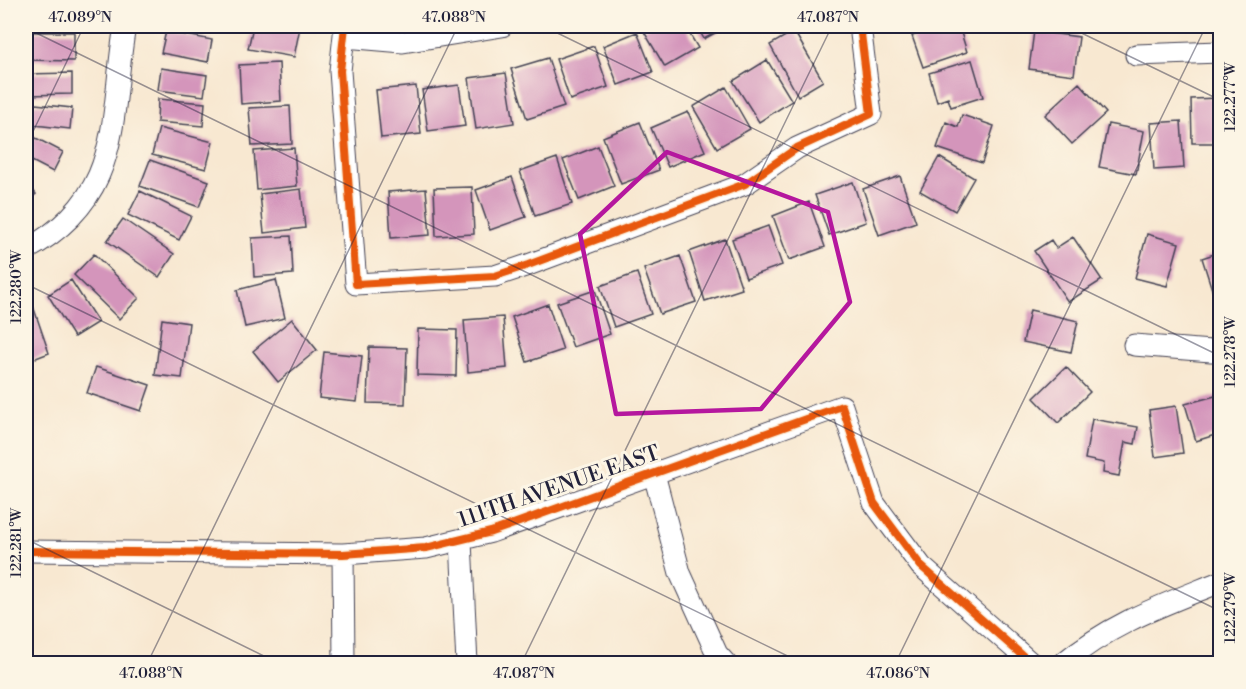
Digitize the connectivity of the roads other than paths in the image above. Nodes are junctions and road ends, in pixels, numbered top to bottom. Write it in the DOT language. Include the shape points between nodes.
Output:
graph roads {
  1 [pos="124,26"];
  2 [pos="502,26"];
  3 [pos="860,26"];
  4 [pos="345,31"];
  5 [pos="1221,52"];
  6 [pos="1137,55"];
  7 [pos="26,250"];
  8 [pos="1134,345"];
  9 [pos="1221,348"];
  10 [pos="654,474"];
  11 [pos="461,541"];
  12 [pos="26,551"];
  13 [pos="343,554"];
  14 [pos="1221,582"];
  15 [pos="344,663"];
  16 [pos="466,663"];
  17 [pos="726,663"];
  18 [pos="1032,663"];
  19 [pos="1062,663"];
  1 -- 7 [label="street" via="116,110 106,160 95,183 66,222"];
  2 -- 4 [label="street" via="403,42"];
  3 -- 4 [label="street" via="870,114 796,148 745,184 495,276 356,284 340,71"];
  5 -- 6 [label="street"];
  8 -- 9 [label="street" via="1211,351"];
  10 -- 11 [label="street, 111TH AVENUE EAST"];
  10 -- 17 [label="street" via="680,573 717,654"];
  10 -- 18 [label="street, 111TH AVENUE EAST" via="842,406 874,503 921,566"];
  11 -- 13 [label="street, 111TH AVENUE EAST" via="426,548"];
  11 -- 16 [label="street"];
  12 -- 13 [label="street, 111TH AVENUE EAST"];
  13 -- 15 [label="street"];
  14 -- 19 [label="street" via="1134,616 1092,639"];
}
